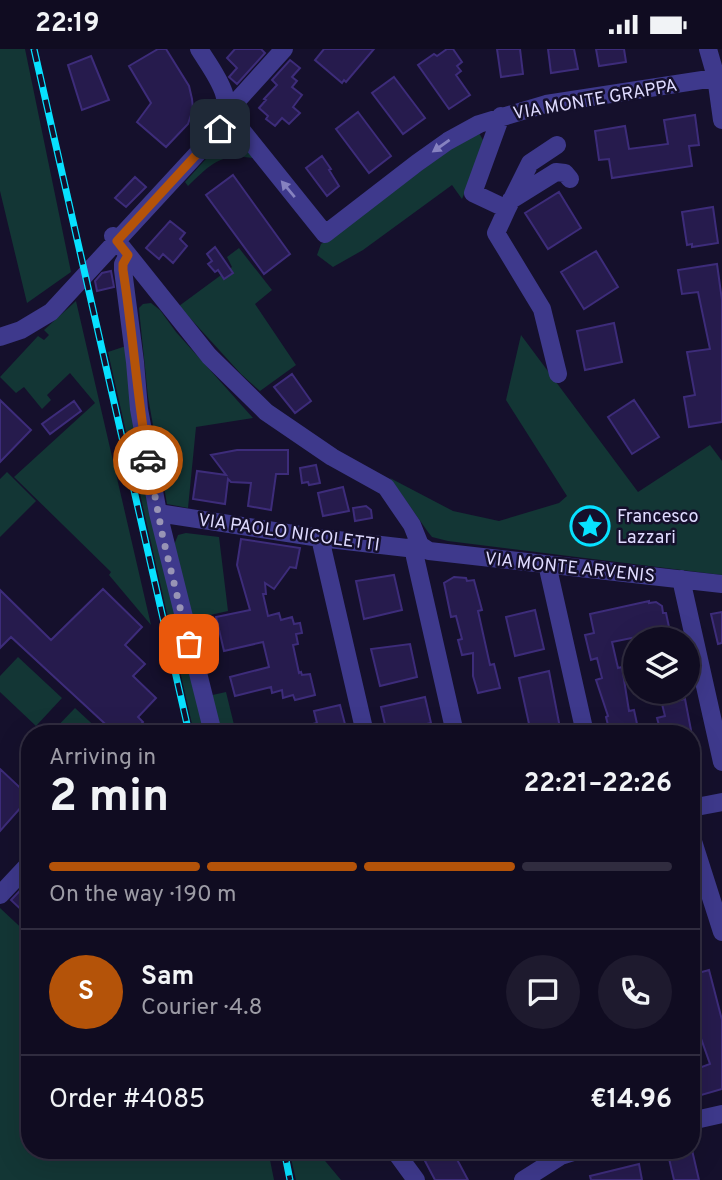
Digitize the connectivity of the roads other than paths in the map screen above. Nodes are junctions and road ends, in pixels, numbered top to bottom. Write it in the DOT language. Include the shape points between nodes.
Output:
graph roads {
  1 [pos="191,49"];
  2 [pos="199,49"];
  3 [pos="284,49"];
  4 [pos="708,49"];
  5 [pos="719,77"];
  6 [pos="221,111"];
  7 [pos="502,116"];
  8 [pos="722,120"];
  9 [pos="557,145"];
  10 [pos="569,179"];
  11 [pos="509,204"];
  12 [pos="119,244"];
  13 [pos="152,285"];
  14 [pos="127,301"];
  15 [pos="0,327"];
  16 [pos="0,337"];
  17 [pos="558,374"];
  18 [pos="158,513"];
  19 [pos="320,538"];
  20 [pos="420,545"];
  21 [pos="547,563"];
  22 [pos="681,579"];
  23 [pos="722,584"];
  24 [pos="211,725"];
  25 [pos="363,725"];
  26 [pos="453,725"];
  27 [pos="583,725"];
  28 [pos="722,762"];
  29 [pos="722,802"];
  30 [pos="700,806"];
  31 [pos="700,863"];
  32 [pos="21,873"];
  33 [pos="0,895"];
  34 [pos="722,932"];
  35 [pos="722,1114"];
  36 [pos="700,1119"];
  37 [pos="401,1159"];
  38 [pos="552,1159"];
  39 [pos="416,1180"];
  40 [pos="523,1180"];
  1 -- 6 [label="street"];
  2 -- 6 [label="street" via="225,97"];
  3 -- 6 [label="street"];
  4 -- 5 [label="street"];
  5 -- 7 [label="street, VIA MONTE GRAPPA" via="546,104"];
  5 -- 8 [label="street"];
  7 -- 6 [label="street, VIA MONTE GRAPPA, one-way" via="448,141 325,235"];
  6 -- 12 [label="street" via="220,129"];
  7 -- 11 [label="street" via="473,193"];
  9 -- 11 [label="street" via="530,163"];
  10 -- 11 [label="street" via="556,172"];
  11 -- 17 [label="street" via="496,233 542,309"];
  12 -- 13 [label="street"];
  12 -- 14 [label="street"];
  12 -- 15 [label="street" via="36,310"];
  12 -- 16 [label="street" via="40,320"];
  13 -- 14 [label="street"];
  13 -- 20 [label="street" via="209,356 266,412 386,487"];
  14 -- 18 [label="street" via="139,409"];
  18 -- 19 [label="street, VIA PAOLO NICOLETTI"];
  18 -- 24 [label="street"];
  19 -- 20 [label="street, VIA PAOLO NICOLETTI" via="407,548"];
  19 -- 25 [label="street"];
  20 -- 21 [label="street, VIA MONTE ARVENIS" via="429,551"];
  20 -- 26 [label="street" via="415,557"];
  21 -- 22 [label="street, VIA MONTE ARVENIS"];
  21 -- 27 [label="street"];
  22 -- 23 [label="street, VIA MONTE ARVENIS"];
  22 -- 28 [label="street"];
  29 -- 30 [label="street"];
  31 -- 34 [label="street"];
  32 -- 33 [label="street"];
  35 -- 36 [label="street"];
  37 -- 39 [label="street"];
  38 -- 40 [label="street"];
}
